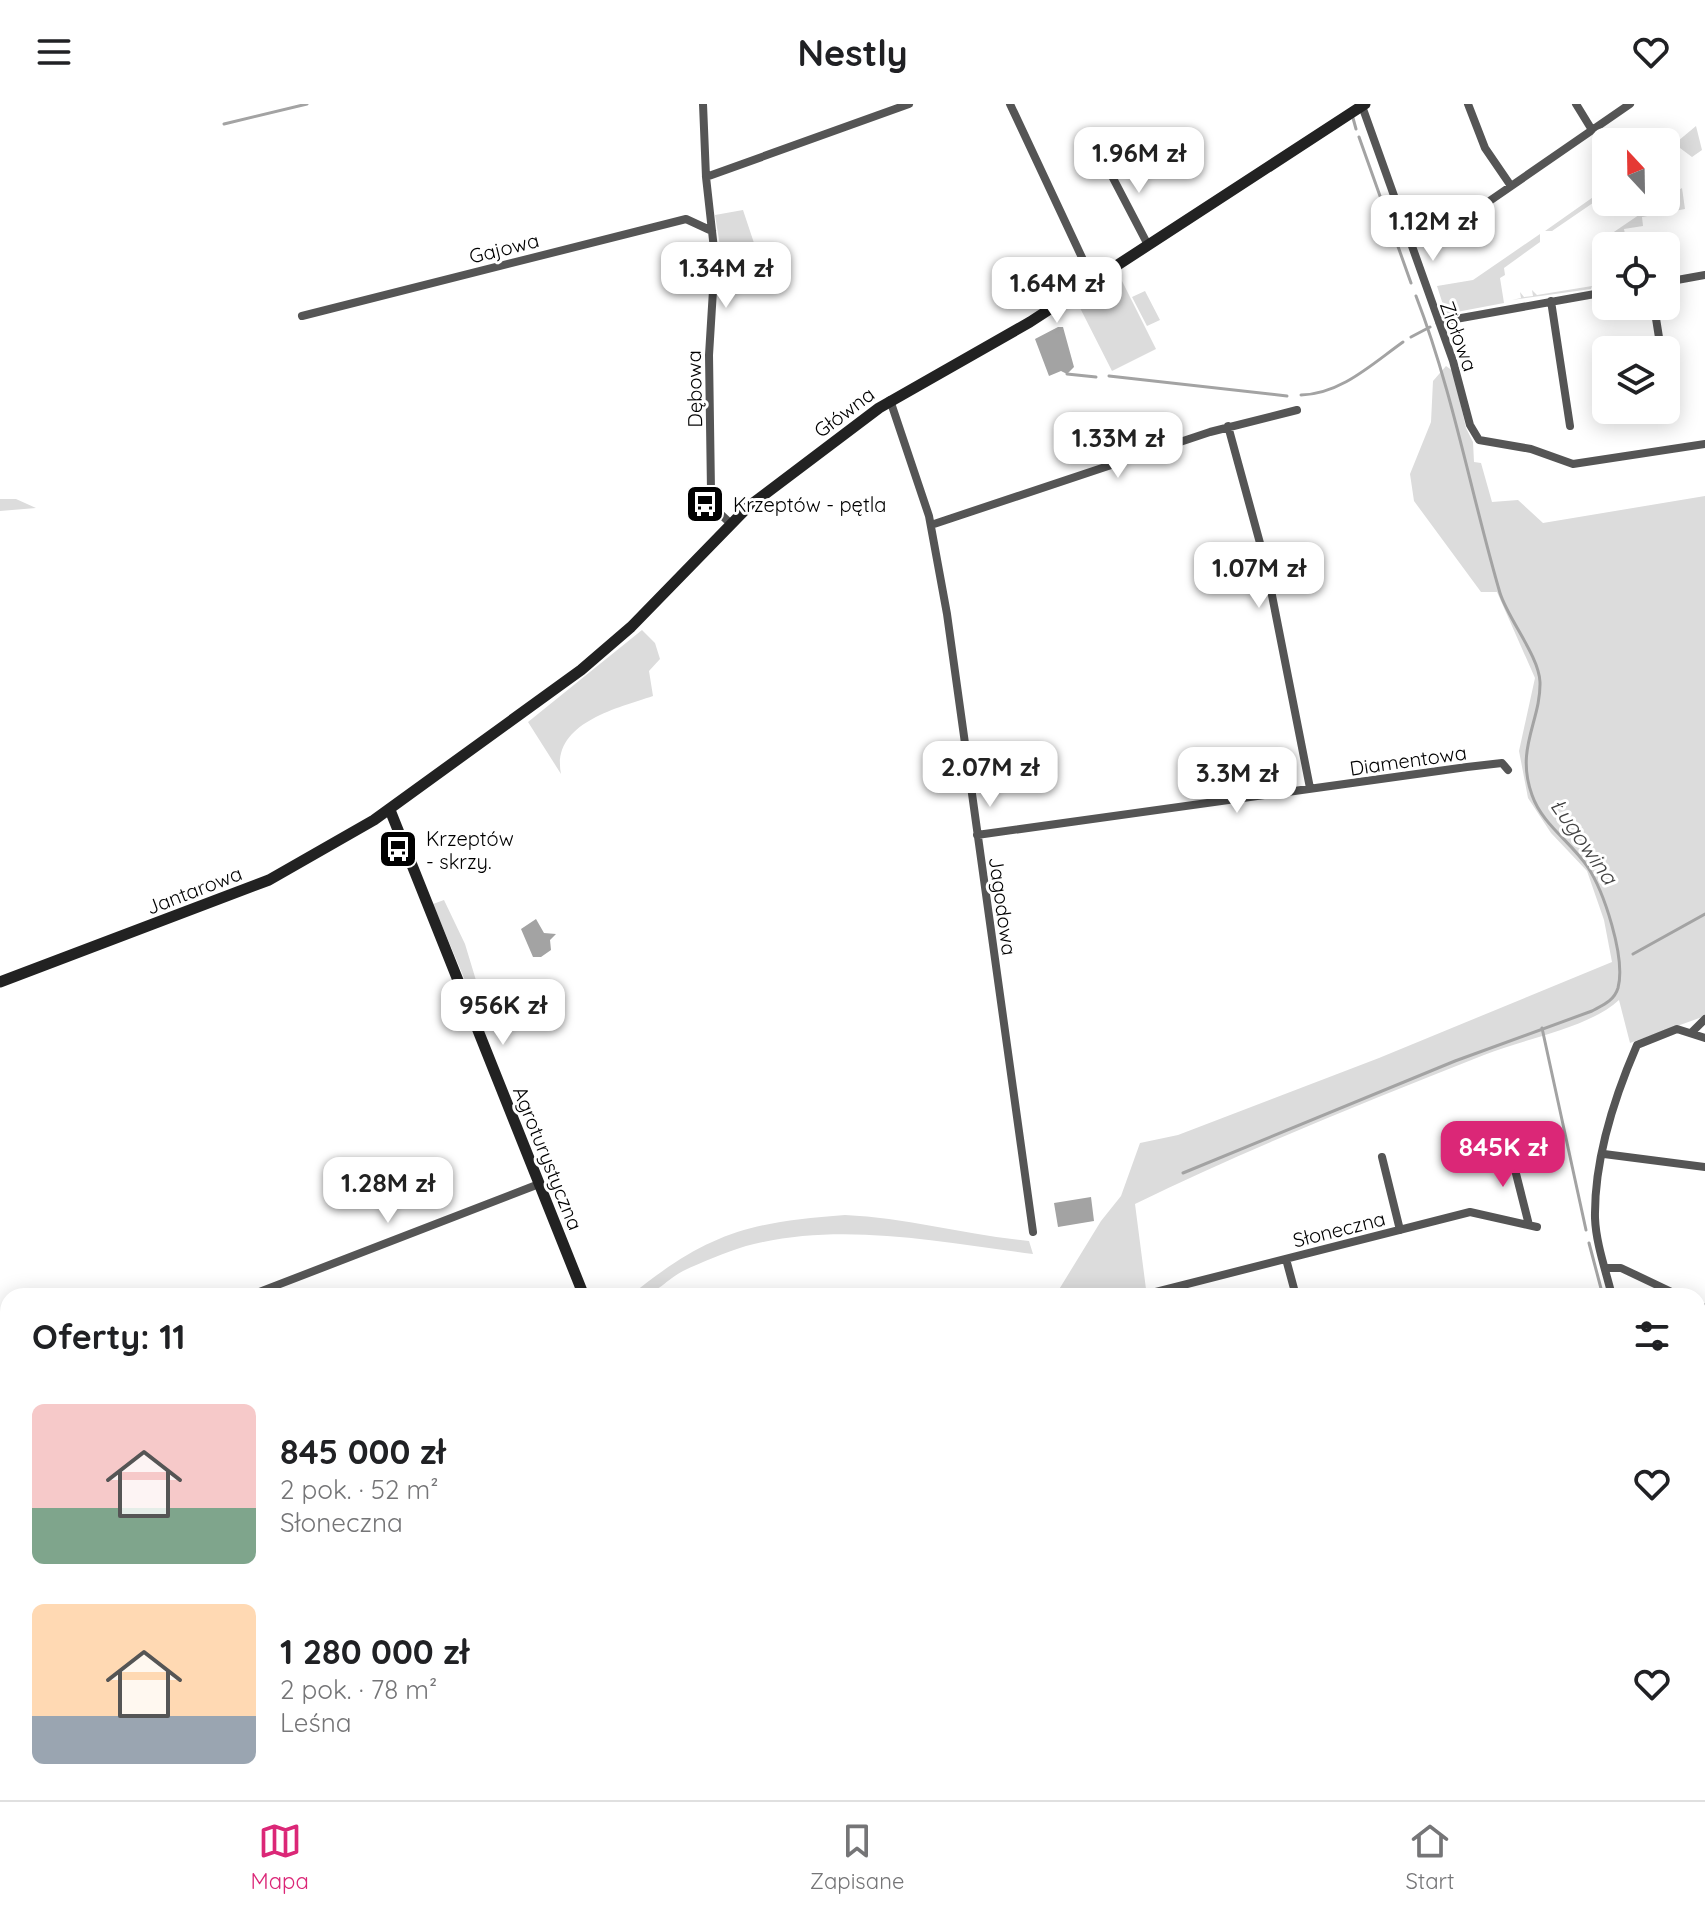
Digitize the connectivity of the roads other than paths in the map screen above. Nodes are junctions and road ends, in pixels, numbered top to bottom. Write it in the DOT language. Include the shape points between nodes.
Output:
graph roads {
  1 [pos="703,104"];
  2 [pos="909,104"];
  3 [pos="1010,104"];
  4 [pos="1468,104"];
  5 [pos="1576,104"];
  6 [pos="1630,104"];
  7 [pos="1363,105"];
  8 [pos="1595,128"];
  9 [pos="1592,130"];
  10 [pos="1124,141"];
  11 [pos="706,177"];
  12 [pos="1511,186"];
  13 [pos="712,231"];
  14 [pos="1409,240"];
  15 [pos="1148,245"];
  16 [pos="1705,275"];
  17 [pos="1680,279"];
  18 [pos="1093,281"];
  19 [pos="1592,294"];
  20 [pos="1551,301"];
  21 [pos="302,316"];
  22 [pos="1439,322"];
  23 [pos="890,400"];
  24 [pos="1297,410"];
  25 [pos="1228,426"];
  26 [pos="1570,426"];
  27 [pos="1705,444"];
  28 [pos="730,523"];
  29 [pos="931,525"];
  30 [pos="1508,770"];
  31 [pos="1310,788"];
  32 [pos="390,810"];
  33 [pos="977,835"];
  34 [pos="0,982"];
  35 [pos="1705,1019"];
  36 [pos="1692,1032"];
  37 [pos="1705,1038"];
  38 [pos="1509,1146"];
  39 [pos="1604,1154"];
  40 [pos="1382,1157"];
  41 [pos="1705,1167"];
  42 [pos="539,1184"];
  43 [pos="1400,1230"];
  44 [pos="1033,1232"];
  45 [pos="1286,1259"];
  46 [pos="1605,1268"];
  47 [pos="270,1288"];
  48 [pos="581,1288"];
  49 [pos="1172,1288"];
  50 [pos="1294,1288"];
  51 [pos="1610,1288"];
  52 [pos="1663,1288"];
  1 -- 11 [label="street, Dębowa"];
  2 -- 11 [label="street"];
  3 -- 18 [label="street"];
  4 -- 12 [label="street" via="1485,148"];
  5 -- 9 [label="street"];
  6 -- 8 [label="street"];
  7 -- 14 [label="street, Ziołowa"];
  7 -- 15 [label="street, Główna"];
  9 -- 12 [label="street"];
  10 -- 15 [label="street" via="1106,150 1103,159"];
  11 -- 13 [label="street, Dębowa"];
  12 -- 14 [label="street" via="1464,218"];
  13 -- 21 [label="street, Gajowa" via="686,219"];
  13 -- 28 [label="street, Dębowa" via="711,491 715,509"];
  14 -- 22 [label="street, Ziołowa"];
  15 -- 18 [label="street, Główna"];
  16 -- 17 [label="street"];
  18 -- 23 [label="street, Główna" via="1004,338"];
  19 -- 20 [label="street"];
  20 -- 22 [label="street"];
  20 -- 26 [label="street"];
  22 -- 27 [label="street, Ziołowa" via="1479,440 1531,449 1573,464"];
  23 -- 28 [label="street, Główna"];
  23 -- 29 [label="street, Jagodowa"];
  24 -- 25 [label="street"];
  25 -- 29 [label="street"];
  25 -- 31 [label="street" via="1266,565"];
  28 -- 32 [label="street, Główna" via="611,646"];
  29 -- 33 [label="street, Jagodowa"];
  30 -- 31 [label="street, Diamentowa" via="1502,763"];
  31 -- 33 [label="street, Diamentowa"];
  32 -- 34 [label="street, Jantarowa" via="269,880"];
  32 -- 42 [label="street, Agroturystyczna"];
  33 -- 44 [label="street, Jagodowa"];
  35 -- 36 [label="street"];
  36 -- 37 [label="street"];
  36 -- 39 [label="street" via="1670,1030 1637,1045 1614,1104"];
  38 -- 43 [label="street, Słoneczna" via="1533,1226 1470,1212"];
  39 -- 41 [label="street"];
  39 -- 46 [label="street" via="1595,1219"];
  40 -- 43 [label="street, Słoneczna"];
  42 -- 47 [label="street"];
  42 -- 48 [label="street, Agroturystyczna"];
  43 -- 45 [label="street, Słoneczna"];
  45 -- 49 [label="street, Słoneczna"];
  45 -- 50 [label="street, Słoneczna"];
  46 -- 51 [label="street"];
  46 -- 52 [label="street" via="1621,1268"];
}
